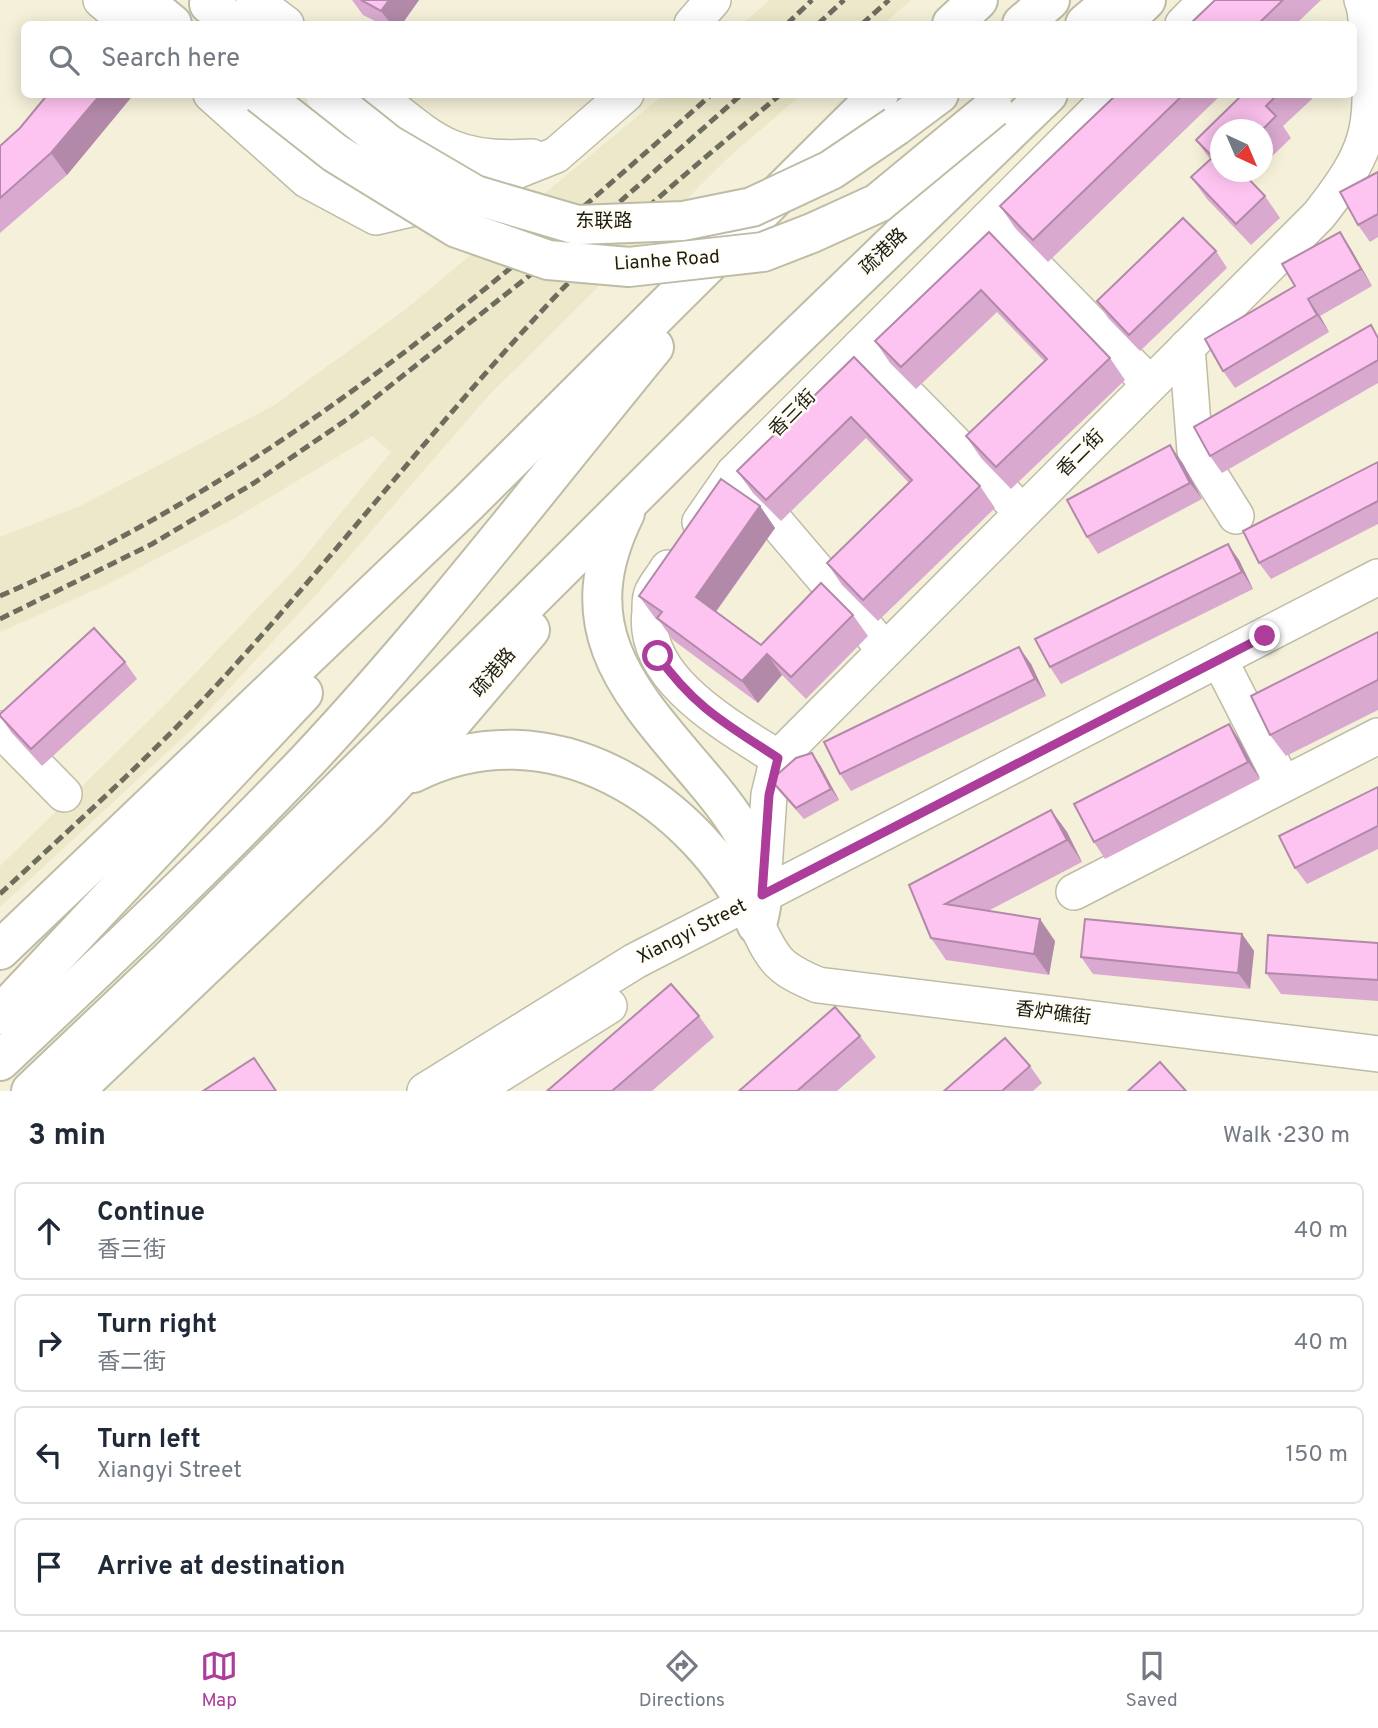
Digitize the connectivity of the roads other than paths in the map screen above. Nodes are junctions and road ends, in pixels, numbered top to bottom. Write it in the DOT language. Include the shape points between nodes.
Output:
graph roads {
  1 [pos="101,0"];
  2 [pos="143,0"];
  3 [pos="254,0"];
  4 [pos="713,0"];
  5 [pos="978,0"];
  6 [pos="1027,0"];
  7 [pos="1051,0"];
  8 [pos="1113,0"];
  9 [pos="1146,0"];
  10 [pos="1207,0"];
  11 [pos="1368,4"];
  12 [pos="126,21"];
  13 [pos="168,21"];
  14 [pos="282,21"];
  15 [pos="695,21"];
  16 [pos="955,21"];
  17 [pos="1005,21"];
  18 [pos="1025,21"];
  19 [pos="1089,21"];
  20 [pos="1124,21"];
  21 [pos="1186,21"];
  22 [pos="215,98"];
  23 [pos="265,98"];
  24 [pos="330,98"];
  25 [pos="342,98"];
  26 [pos="380,98"];
  27 [pos="621,98"];
  28 [pos="918,98"];
  29 [pos="926,98"];
  30 [pos="1003,98"];
  31 [pos="1044,98"];
  32 [pos="1108,98"];
  33 [pos="888,110"];
  34 [pos="278,154"];
  35 [pos="556,155"];
  36 [pos="798,173"];
  37 [pos="988,219"];
  38 [pos="860,347"];
  39 [pos="1187,347"];
  40 [pos="1150,384"];
  41 [pos="734,473"];
  42 [pos="634,496"];
  43 [pos="467,504"];
  44 [pos="1022,512"];
  45 [pos="1237,516"];
  46 [pos="1378,577"];
  47 [pos="1378,602"];
  48 [pos="886,650"];
  49 [pos="1224,670"];
  50 [pos="0,729"];
  51 [pos="1378,736"];
  52 [pos="778,758"];
  53 [pos="398,780"];
  54 [pos="1283,784"];
  55 [pos="64,794"];
  56 [pos="1074,892"];
  57 [pos="755,908"];
  58 [pos="0,950"];
  59 [pos="170,1000"];
  60 [pos="0,1015"];
  61 [pos="1378,1054"];
  62 [pos="0,1061"];
  63 [pos="31,1091"];
  64 [pos="74,1091"];
  65 [pos="111,1091"];
  66 [pos="425,1091"];
  67 [pos="473,1091"];
  1 -- 12 [label="street"];
  2 -- 13 [label="main road"];
  3 -- 14 [label="street"];
  4 -- 15 [label="street"];
  5 -- 16 [label="main road"];
  6 -- 17 [label="main road"];
  7 -- 18 [label="main road"];
  8 -- 19 [label="main road"];
  9 -- 20 [label="main road"];
  10 -- 21 [label="street"];
  11 -- 39 [label="street, 香二街" via="1372,101 1365,141 1350,175 1319,215"];
  22 -- 34 [label="street"];
  23 -- 30 [label="main road, Lianhe Road, bridge" via="335,153 457,228 548,260 629,267 763,252 867,208"];
  24 -- 33 [label="main road, 东联路, bridge" via="388,144 475,195 577,225 683,221 752,207 831,170"];
  25 -- 34 [label="street" via="334,121 307,151"];
  26 -- 35 [label="street" via="458,153 496,160"];
  27 -- 35 [label="street"];
  28 -- 33 [label="main road"];
  29 -- 33 [label="main road"];
  31 -- 42 [label="main road, 疏港路"];
  32 -- 37 [label="street, 香三街"];
  33 -- 36 [label="main road"];
  34 -- 35 [label="street" via="307,180 376,216 436,204"];
  36 -- 43 [label="main road"];
  36 -- 62 [label="main road" via="406,649 307,760"];
  37 -- 38 [label="street, 香三街"];
  37 -- 40 [label="street"];
  38 -- 41 [label="street, 香三街"];
  38 -- 44 [label="street"];
  39 -- 40 [label="street, 香二街"];
  39 -- 45 [label="street" via="1195,451"];
  40 -- 44 [label="street, 香二街"];
  41 -- 48 [label="street"];
  41 -- 52 [label="street, 香三街" via="652,592 648,625 658,656 680,687 709,713"];
  42 -- 53 [label="main road, 疏港路" via="532,628"];
  42 -- 57 [label="main road" via="611,543 601,587 605,629 617,664 640,703 728,808 745,836"];
  42 -- 63 [label="main road" via="169,960"];
  43 -- 58 [label="main road"];
  43 -- 60 [label="main road" via="380,608"];
  44 -- 48 [label="street, 香二街"];
  46 -- 49 [label="street, Xiangyi Street"];
  47 -- 49 [label="street, Xiangyi Street"];
  48 -- 52 [label="street, 香二街"];
  49 -- 54 [label="street"];
  49 -- 57 [label="street, Xiangyi Street"];
  50 -- 55 [label="street"];
  51 -- 54 [label="street"];
  52 -- 57 [label="street"];
  53 -- 57 [label="main road" via="441,758 487,748 533,749 578,760 621,779 677,819"];
  53 -- 59 [label="main road, 疏港路"];
  54 -- 56 [label="street"];
  57 -- 61 [label="street, 香炉礁街" via="769,952 787,972 818,985"];
  57 -- 66 [label="street, Xiangyi Street" via="635,961"];
  57 -- 67 [label="street, Xiangyi Street" via="650,981"];
  59 -- 64 [label="main road"];
  59 -- 65 [label="main road"];
}
